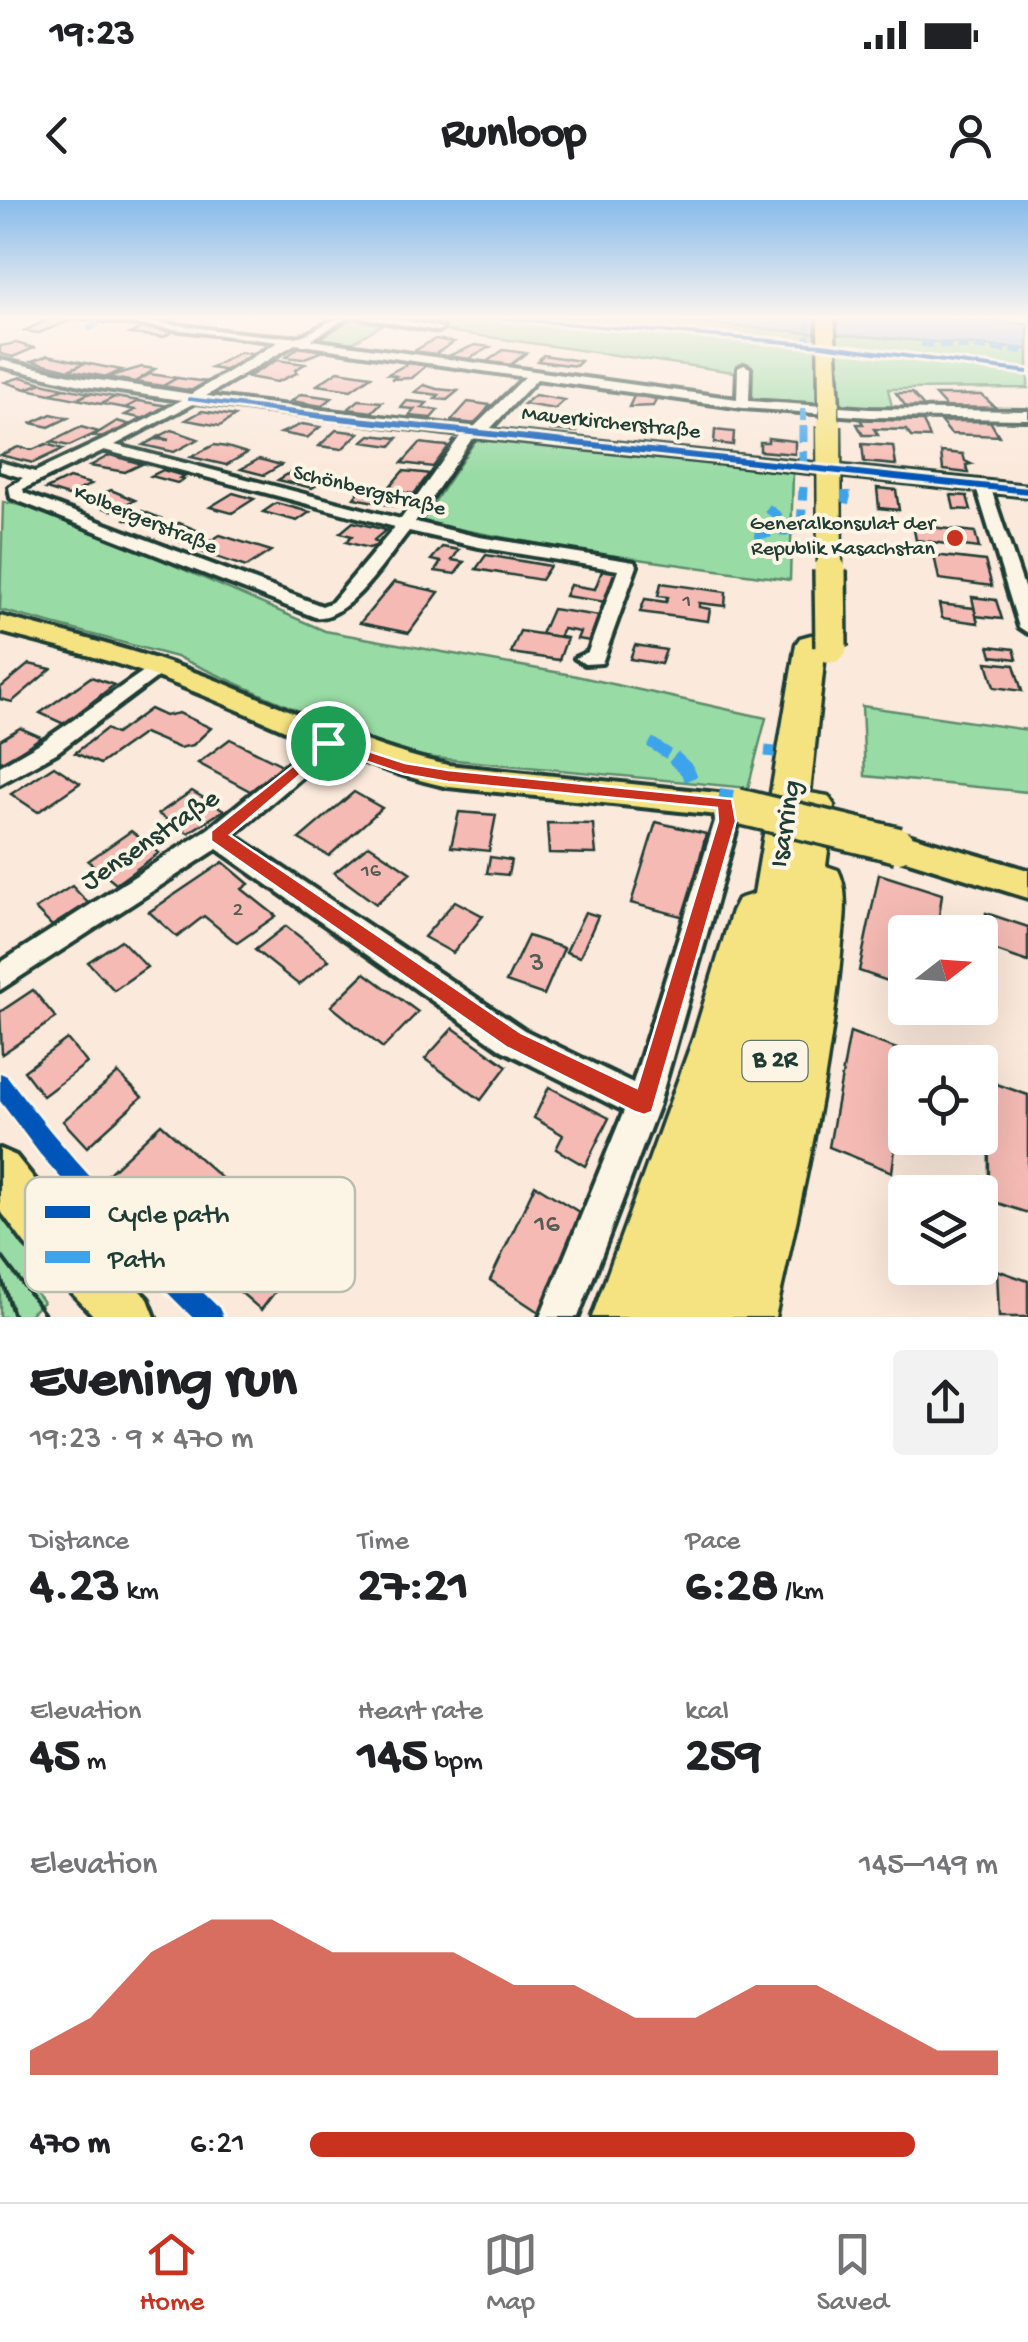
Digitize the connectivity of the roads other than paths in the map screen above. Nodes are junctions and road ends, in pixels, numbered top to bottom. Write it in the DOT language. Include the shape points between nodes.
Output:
graph roads {
  1 [pos="27,369"];
  2 [pos="240,369"];
  3 [pos="478,369"];
  4 [pos="744,369"];
  5 [pos="821,369"];
  6 [pos="532,377"];
  7 [pos="190,399"];
  8 [pos="742,404"];
  9 [pos="1028,415"];
  10 [pos="472,433"];
  11 [pos="104,446"];
  12 [pos="0,466"];
  13 [pos="28,480"];
  14 [pos="983,486"];
  15 [pos="1028,491"];
  16 [pos="0,492"];
  17 [pos="405,525"];
  18 [pos="1026,615"];
  19 [pos="0,624"];
  20 [pos="586,658"];
  21 [pos="157,668"];
  22 [pos="328,743"];
  23 [pos="0,776"];
  24 [pos="731,804"];
  25 [pos="803,808"];
  26 [pos="217,836"];
  27 [pos="1028,884"];
  28 [pos="0,978"];
  29 [pos="644,1104"];
  30 [pos="0,1172"];
  31 [pos="25,1205"];
  32 [pos="106,1292"];
  33 [pos="130,1317"];
  34 [pos="559,1317"];
  35 [pos="622,1317"];
  36 [pos="666,1317"];
  37 [pos="708,1317"];
  38 [pos="746,1317"];
  1 -- 7 [label="street, Mauerkircherstraße"];
  2 -- 7 [label="street"];
  3 -- 6 [label="street"];
  4 -- 8 [label="street"];
  5 -- 25 [label="highway, Isarring / B 2R, bridge" via="821,645"];
  6 -- 8 [label="street"];
  6 -- 10 [label="street"];
  7 -- 10 [label="street, Mauerkircherstraße"];
  7 -- 11 [label="street"];
  8 -- 9 [label="street"];
  10 -- 14 [label="street, Mauerkircherstraße"];
  10 -- 17 [label="street"];
  11 -- 13 [label="street"];
  11 -- 17 [label="street, Schönbergstraße"];
  12 -- 13 [label="street, Kolbergerstraße"];
  13 -- 16 [label="street"];
  13 -- 17 [label="street, Kolbergerstraße" via="16,495 322,613 338,606"];
  14 -- 15 [label="street, Mauerkircherstraße"];
  14 -- 18 [label="street"];
  17 -- 20 [label="street, Schönbergstraße" via="628,566 595,660"];
  19 -- 21 [label="main road"];
  21 -- 22 [label="main road"];
  21 -- 23 [label="street"];
  22 -- 24 [label="main road" via="448,776"];
  22 -- 26 [label="street, Jensenstraße"];
  24 -- 27 [label="main road, bridge"];
  24 -- 29 [label="street"];
  25 -- 35 [label="highway" via="767,866 717,1039"];
  25 -- 36 [label="highway, Isarring / B 2R" via="735,1090"];
  25 -- 37 [label="highway, Isarring / B 2R" via="789,990 767,1102"];
  25 -- 38 [label="highway" via="824,880 817,992"];
  26 -- 28 [label="street, Jensenstraße"];
  26 -- 29 [label="street" via="513,1040"];
  29 -- 34 [label="street"];
  30 -- 31 [label="main road"];
  32 -- 33 [label="main road"];
}
